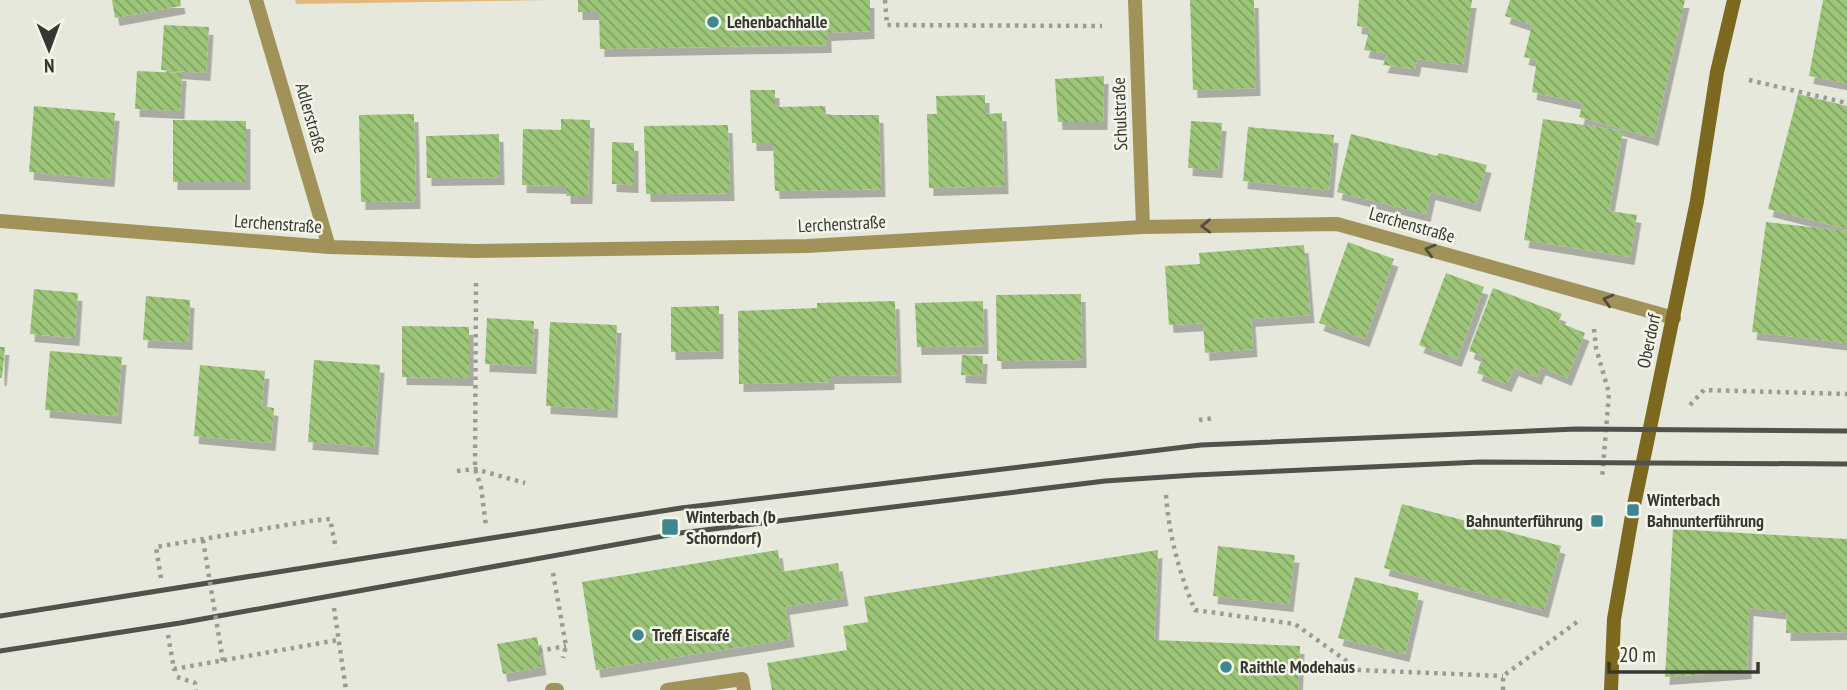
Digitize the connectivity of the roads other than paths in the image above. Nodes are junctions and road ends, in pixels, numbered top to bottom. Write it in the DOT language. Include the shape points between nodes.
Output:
graph roads {
  1 [pos="257,0"];
  2 [pos="1135,0"];
  3 [pos="1734,0"];
  4 [pos="0,221"];
  5 [pos="1143,227"];
  6 [pos="329,247"];
  7 [pos="1674,318"];
  8 [pos="743,684"];
  9 [pos="667,690"];
  10 [pos="1611,690"];
  1 -- 6 [label="street, Adlerstraße"];
  2 -- 5 [label="street, Schulstraße"];
  3 -- 7 [label="main road, Oberdorf"];
  4 -- 6 [label="street, Lerchenstraße"];
  5 -- 6 [label="street, Lerchenstraße" via="807,246 475,251"];
  7 -- 5 [label="street, Lerchenstraße, one-way" via="1337,224"];
  7 -- 10 [label="main road, Oberdorf" via="1614,619"];
  8 -- 9 [label="street"];
}
